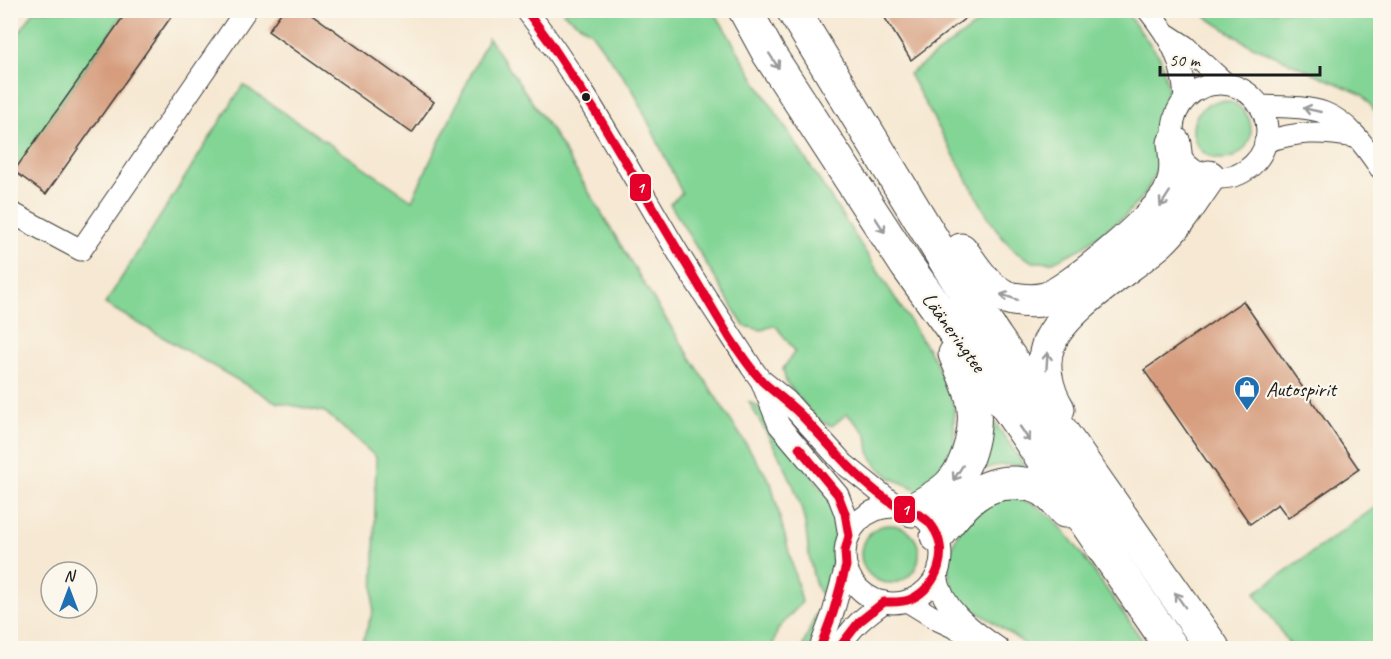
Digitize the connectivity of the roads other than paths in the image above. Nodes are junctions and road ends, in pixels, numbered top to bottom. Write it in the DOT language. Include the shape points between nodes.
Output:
graph roads {
  1 [pos="246,10"];
  2 [pos="526,10"];
  3 [pos="745,10"];
  4 [pos="793,10"];
  5 [pos="1148,10"];
  6 [pos="1168,35"];
  7 [pos="1226,84"];
  8 [pos="1185,98"];
  9 [pos="1261,106"];
  10 [pos="853,111"];
  11 [pos="1356,137"];
  12 [pos="1265,142"];
  13 [pos="1174,143"];
  14 [pos="1380,168"];
  15 [pos="1209,177"];
  16 [pos="10,212"];
  17 [pos="907,266"];
  18 [pos="760,379"];
  19 [pos="1115,506"];
  20 [pos="905,509"];
  21 [pos="849,536"];
  22 [pos="938,536"];
  23 [pos="1104,551"];
  24 [pos="846,566"];
  25 [pos="937,575"];
  26 [pos="908,601"];
  27 [pos="884,602"];
  28 [pos="994,646"];
  29 [pos="820,648"];
  30 [pos="839,648"];
  31 [pos="1172,648"];
  32 [pos="1213,648"];
  1 -- 16 [label="street" via="81,250"];
  2 -- 18 [label="street" via="569,71"];
  3 -- 17 [label="highway, Lääneringtee, one-way"];
  4 -- 10 [label="highway, Lääneringtee"];
  5 -- 6 [label="street"];
  6 -- 7 [label="street"];
  6 -- 8 [label="street" via="1180,64"];
  7 -- 8 [label="street" via="1211,84"];
  7 -- 9 [label="street" via="1240,87"];
  8 -- 13 [label="street" via="1172,127"];
  11 -- 9 [label="street, one-way" via="1327,114 1303,108"];
  9 -- 12 [label="street" via="1266,120"];
  13 -- 10 [label="highway, one-way" via="1177,167 1170,193 1156,212 1066,287 1030,302 995,292"];
  10 -- 19 [label="highway, Lääneringtee" via="996,338"];
  11 -- 12 [label="street" via="1305,132"];
  11 -- 14 [label="street"];
  12 -- 15 [label="street" via="1253,164 1240,173 1225,178"];
  13 -- 15 [label="street" via="1187,165"];
  19 -- 15 [label="highway, one-way" via="1052,401 1045,363 1049,344 1063,321 1161,241"];
  17 -- 20 [label="highway, one-way" via="961,368 973,399 974,426 966,462 951,484 933,498"];
  17 -- 23 [label="highway, Lääneringtee, one-way"];
  18 -- 20 [label="street" via="787,401 844,464"];
  18 -- 21 [label="street" via="779,425 838,495"];
  32 -- 19 [label="highway, Lääneringtee, one-way"];
  20 -- 21 [label="street" via="883,508 868,513"];
  20 -- 22 [label="street" via="922,516"];
  21 -- 24 [label="street"];
  22 -- 23 [label="highway" via="963,504 985,488 1004,483 1028,484 1043,489"];
  22 -- 25 [label="street" via="941,556"];
  23 -- 31 [label="highway, Lääneringtee"];
  24 -- 27 [label="street" via="863,593"];
  24 -- 29 [label="street"];
  25 -- 26 [label="street" via="920,595"];
  25 -- 28 [label="street" via="939,588 956,615"];
  26 -- 27 [label="street"];
  26 -- 28 [label="street"];
  27 -- 30 [label="street" via="851,629"];
}
